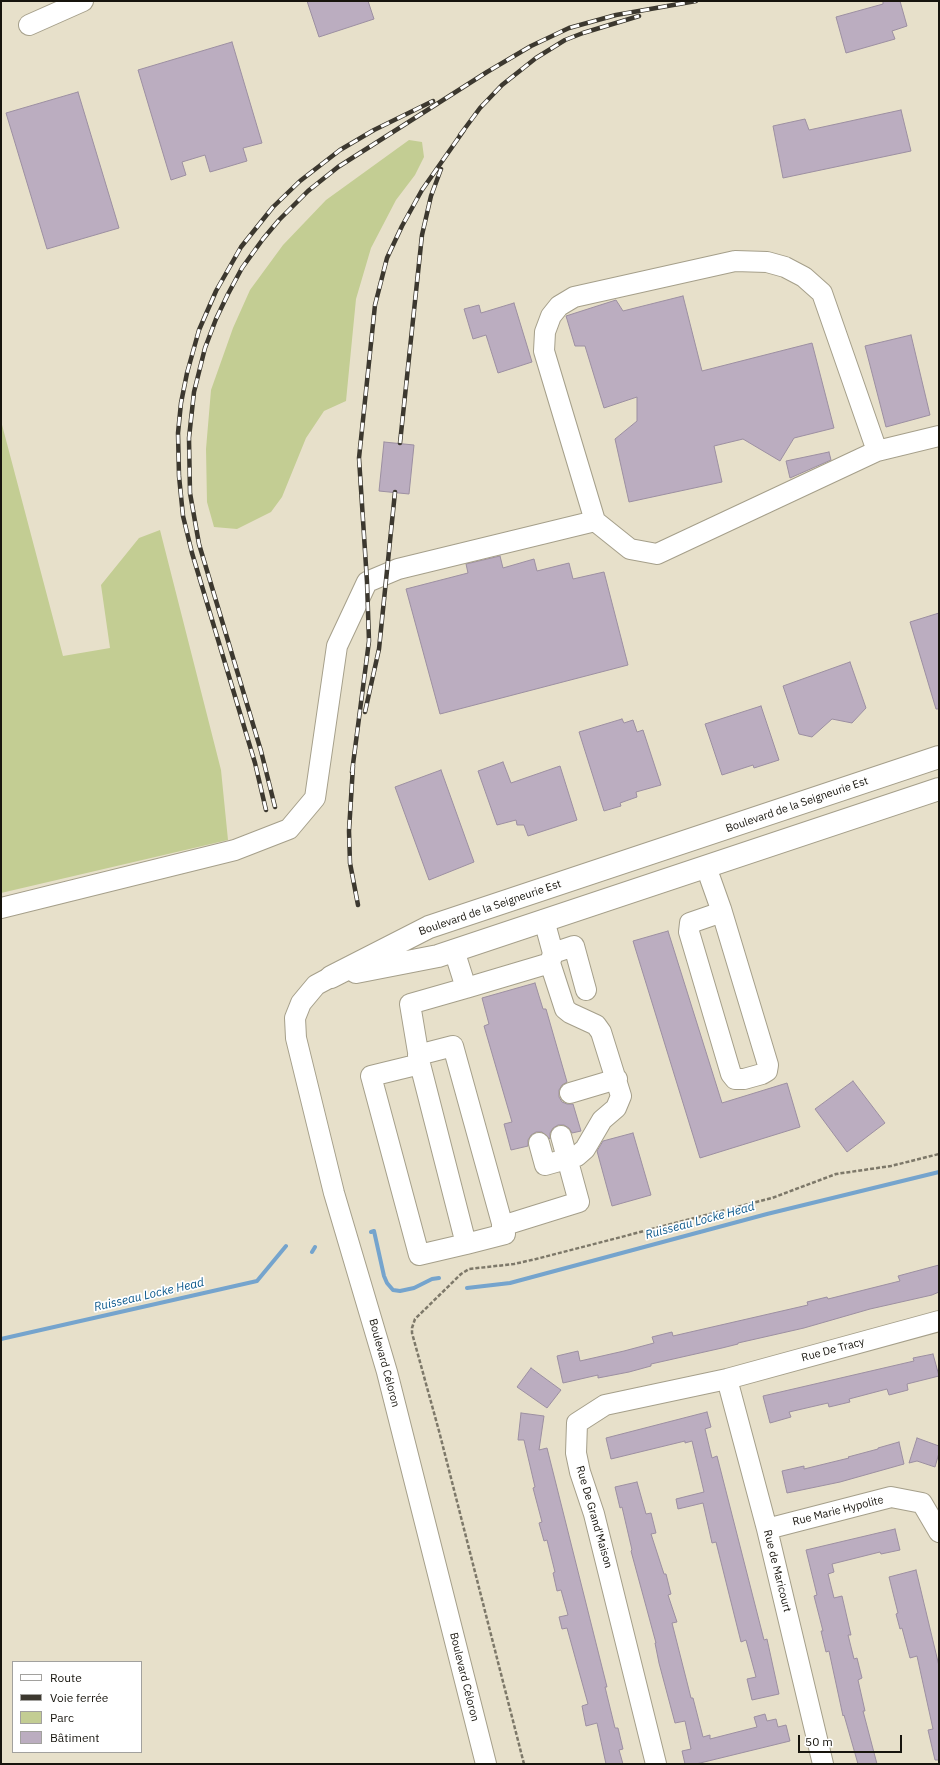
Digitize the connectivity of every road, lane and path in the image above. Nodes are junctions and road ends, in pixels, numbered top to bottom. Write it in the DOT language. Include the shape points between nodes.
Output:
graph roads {
  1 [pos="83,1"];
  2 [pos="29,25"];
  3 [pos="939,436"];
  4 [pos="877,451"];
  5 [pos="595,521"];
  6 [pos="939,757"];
  7 [pos="910,766"];
  8 [pos="868,781"];
  9 [pos="929,792"];
  10 [pos="877,810"];
  11 [pos="760,817"];
  12 [pos="711,834"];
  13 [pos="769,845"];
  14 [pos="715,870"];
  15 [pos="534,891"];
  16 [pos="1,908"];
  17 [pos="721,909"];
  18 [pos="544,920"];
  19 [pos="454,950"];
  20 [pos="552,958"];
  21 [pos="331,977"];
  22 [pos="466,988"];
  23 [pos="586,990"];
  24 [pos="419,1060"];
  25 [pos="616,1079"];
  26 [pos="570,1093"];
  27 [pos="561,1136"];
  28 [pos="539,1143"];
  29 [pos="939,1154"];
  30 [pos="567,1159"];
  31 [pos="502,1226"];
  32 [pos="466,1244"];
  33 [pos="939,1322"];
  34 [pos="727,1379"];
  35 [pos="767,1529"];
  36 [pos="939,1532"];
  37 [pos="486,1764"];
  38 [pos="524,1764"];
  39 [pos="656,1764"];
  40 [pos="823,1764"];
  1 -- 2 [label="street"];
  3 -- 4 [label="street"];
  4 -- 5 [label="street" via="657,554 630,549"];
  4 -- 5 [label="street" via="822,293 804,277 785,267 767,262 735,261 574,297 559,306 551,316 545,332 544,351"];
  5 -- 16 [label="street" via="398,569 367,582 337,646 315,798 289,829 235,850"];
  6 -- 7 [label="main road, Boulevard de la Seigneurie Est"];
  7 -- 8 [label="main road, Boulevard de la Seigneurie Est"];
  7 -- 9 [label="main road"];
  8 -- 10 [label="main road"];
  8 -- 11 [label="main road, Boulevard de la Seigneurie Est"];
  9 -- 10 [label="main road"];
  10 -- 13 [label="main road"];
  11 -- 12 [label="main road, Boulevard de la Seigneurie Est"];
  11 -- 13 [label="main road"];
  12 -- 14 [label="main road"];
  12 -- 15 [label="main road, Boulevard de la Seigneurie Est"];
  13 -- 14 [label="main road"];
  14 -- 17 [label="street"];
  14 -- 18 [label="main road"];
  15 -- 18 [label="main road"];
  15 -- 21 [label="main road, Boulevard de la Seigneurie Est" via="428,927"];
  17 -- 17 [label="street" via="719,913 690,923 689,932 730,1074 735,1079 744,1080 767,1071 768,1065"];
  18 -- 19 [label="main road"];
  18 -- 20 [label="street"];
  19 -- 21 [label="main road" via="438,956"];
  19 -- 22 [label="street"];
  20 -- 22 [label="street"];
  20 -- 23 [label="street" via="574,946"];
  20 -- 25 [label="street" via="565,1009 599,1028"];
  21 -- 37 [label="street, Boulevard Céloron" via="311,989 298,1007 295,1024 298,1053 339,1212 386,1366"];
  22 -- 24 [label="street" via="410,1004"];
  24 -- 31 [label="street" via="453,1046"];
  24 -- 32 [label="street"];
  24 -- 32 [label="street" via="371,1076 419,1255"];
  25 -- 26 [label="street"];
  25 -- 30 [label="street" via="620,1090 619,1103 599,1124 582,1153"];
  27 -- 30 [label="street"];
  28 -- 30 [label="street" via="545,1165"];
  29 -- 38 [label="path" via="836,1174 772,1198 514,1264 469,1269 417,1316 412,1328"];
  30 -- 31 [label="street" via="579,1202"];
  31 -- 32 [label="street" via="505,1234"];
  33 -- 34 [label="street, Rue De Tracy"];
  34 -- 35 [label="street, Rue de Maricourt"];
  34 -- 39 [label="street, Rue De Grand'Maison" via="605,1406 577,1423 576,1453 580,1472 594,1514"];
  35 -- 36 [label="street, Rue Marie Hypolite" via="892,1497 922,1503"];
  35 -- 40 [label="street, Rue de Maricourt"];
}
